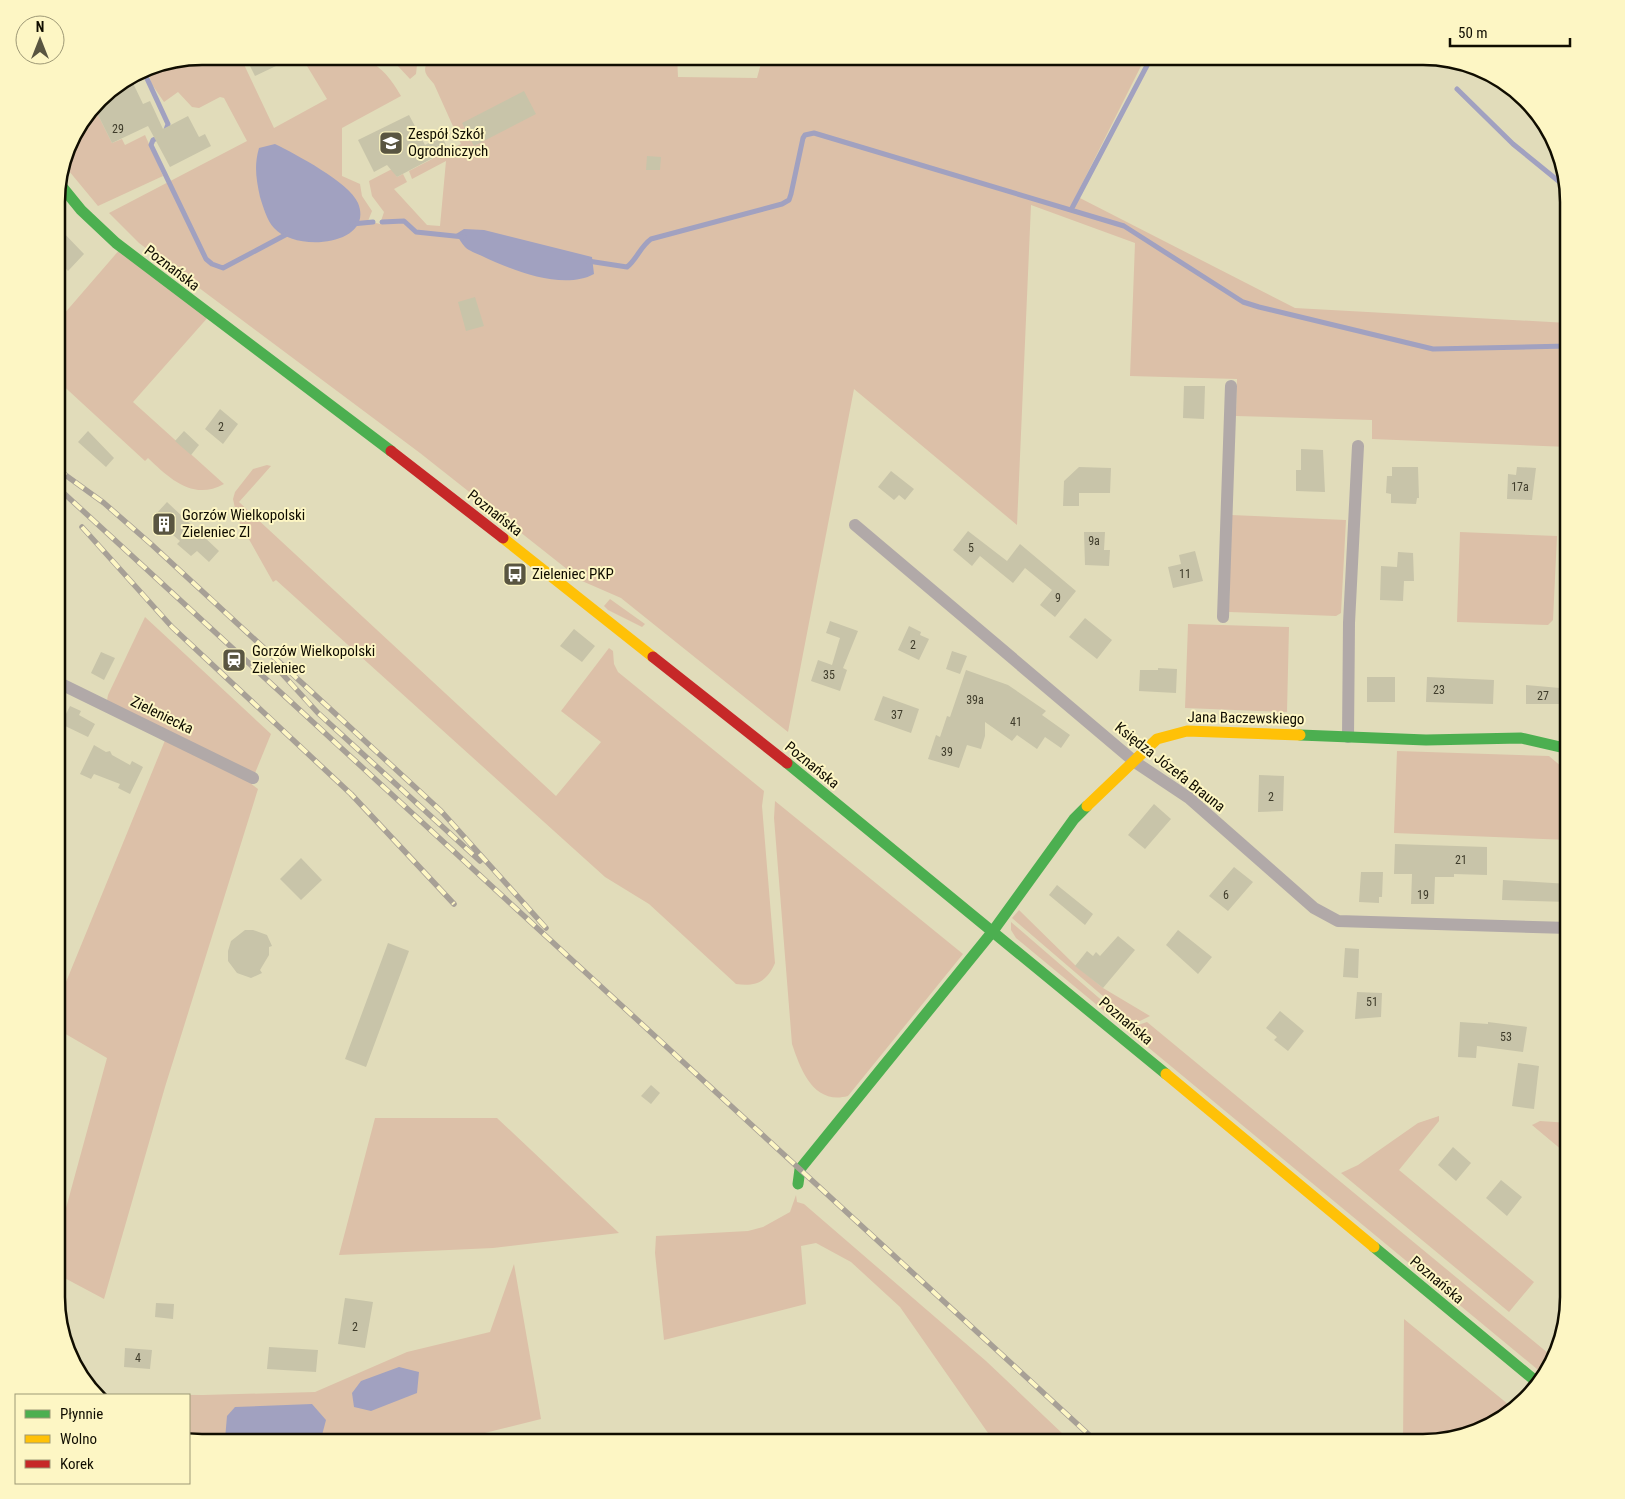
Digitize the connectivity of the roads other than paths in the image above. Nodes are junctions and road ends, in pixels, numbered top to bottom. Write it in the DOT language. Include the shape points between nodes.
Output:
graph roads {
  1 [pos="65,191"];
  2 [pos="1231,386"];
  3 [pos="1358,446"];
  4 [pos="854,525"];
  5 [pos="1223,617"];
  6 [pos="65,686"];
  7 [pos="1348,737"];
  8 [pos="1560,747"];
  9 [pos="1135,762"];
  10 [pos="254,778"];
  11 [pos="1560,928"];
  12 [pos="993,931"];
  13 [pos="798,1184"];
  14 [pos="1533,1379"];
  1 -- 12 [label="main road, Poznańska" via="116,243 482,521"];
  2 -- 5 [label="street"];
  3 -- 7 [label="street" via="1349,623"];
  4 -- 9 [label="street, Księdza Józefa Brauna"];
  6 -- 10 [label="street, Zieleniecka"];
  7 -- 8 [label="main road, Jana Baczewskiego" via="1426,740 1521,738"];
  7 -- 9 [label="main road, Jana Baczewskiego" via="1187,731 1157,739"];
  9 -- 11 [label="street, Księdza Józefa Brauna" via="1189,798 1314,908 1338,921"];
  9 -- 12 [label="main road, Jana Baczewskiego" via="1074,819"];
  12 -- 13 [label="main road, Jana Baczewskiego" via="800,1170"];
  12 -- 14 [label="main road, Poznańska"];
}
